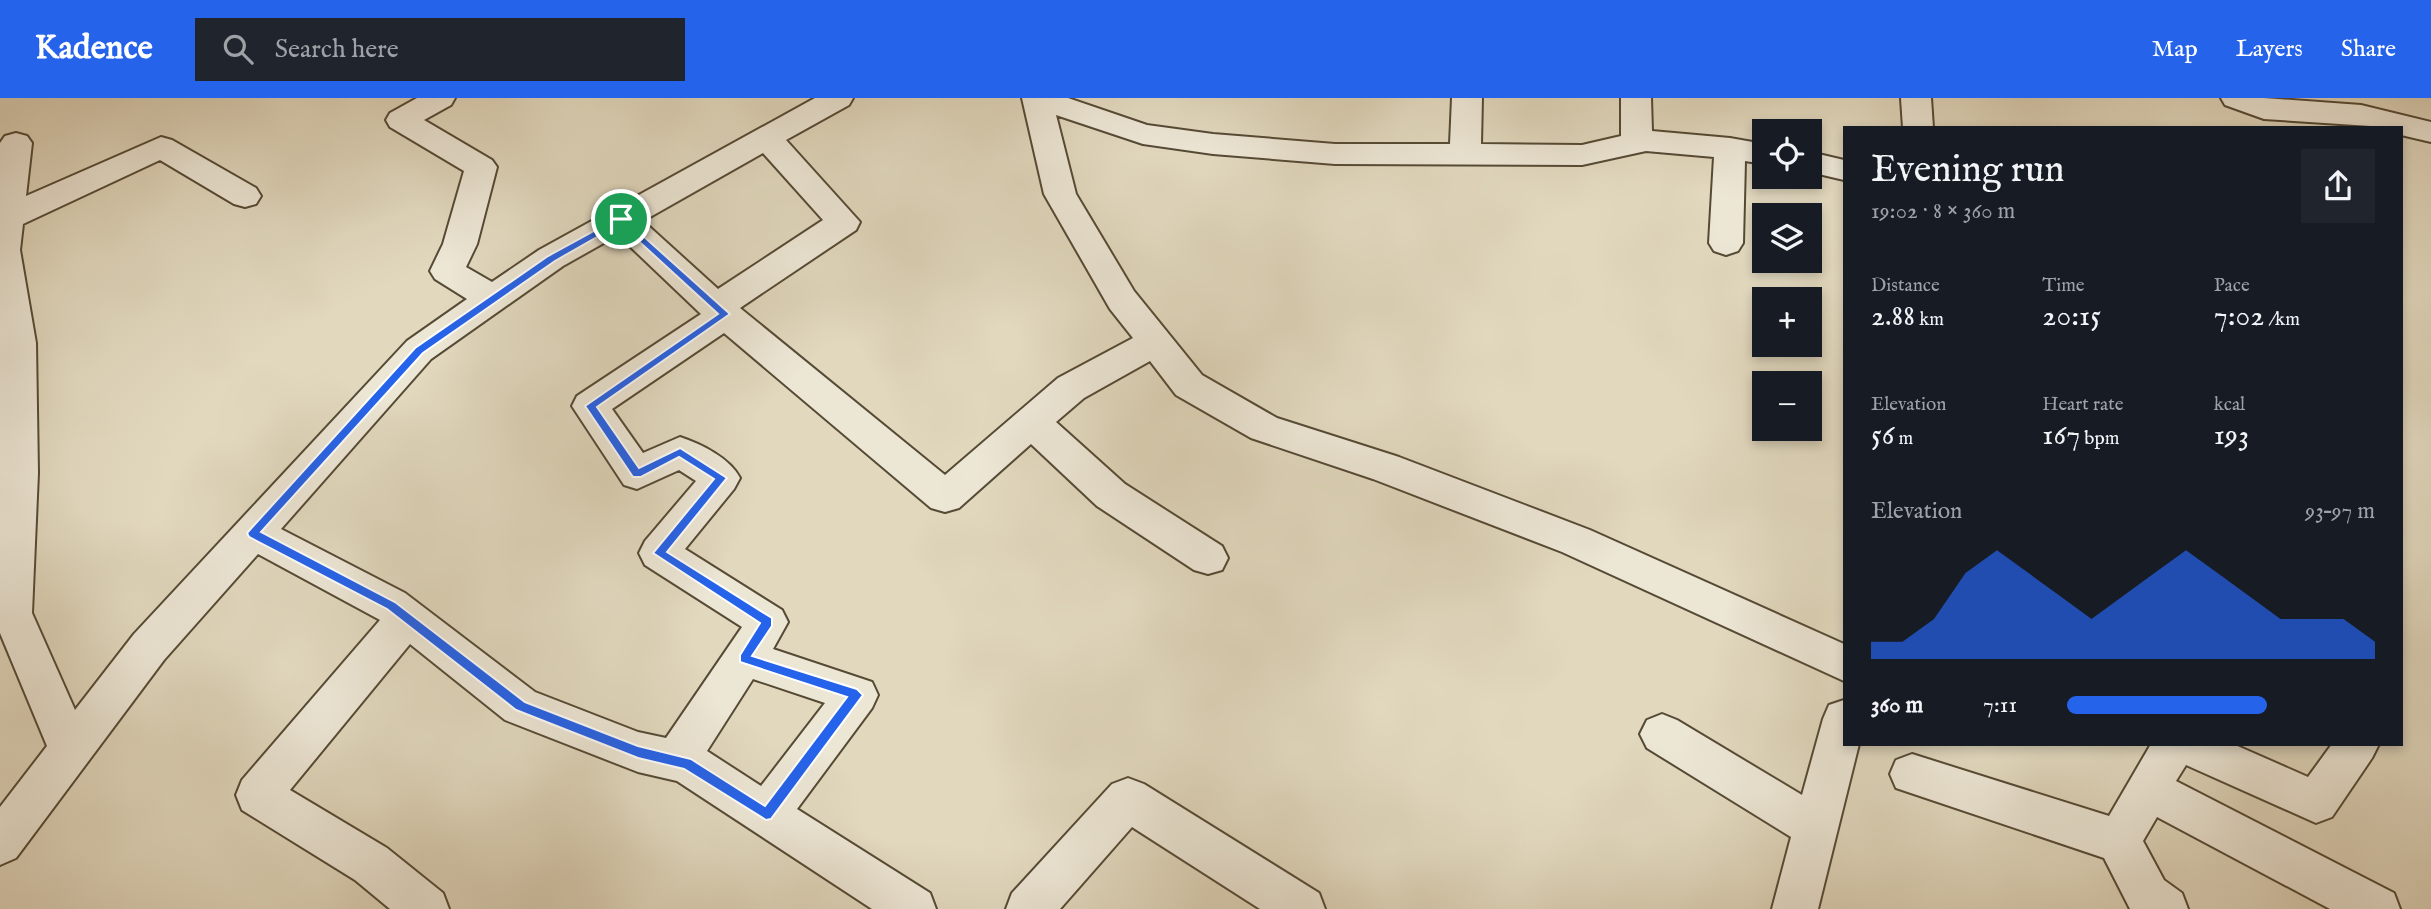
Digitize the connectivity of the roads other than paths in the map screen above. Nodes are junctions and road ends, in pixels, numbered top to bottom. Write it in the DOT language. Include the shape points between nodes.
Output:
graph roads {
  1 [pos="440,98"];
  2 [pos="838,98"];
  3 [pos="1037,98"];
  4 [pos="1467,98"];
  5 [pos="1636,98"];
  6 [pos="1916,98"];
  7 [pos="2236,98"];
  8 [pos="2348,106"];
  9 [pos="1105,108"];
  10 [pos="2282,119"];
  11 [pos="1919,126"];
  12 [pos="2431,132"];
  13 [pos="766,138"];
  14 [pos="1637,142"];
  15 [pos="1730,148"];
  16 [pos="1752,152"];
  17 [pos="1465,156"];
  18 [pos="0,162"];
  19 [pos="1822,165"];
  20 [pos="1843,170"];
  21 [pos="245,196"];
  22 [pos="7,218"];
  23 [pos="621,219"];
  24 [pos="1726,243"];
  25 [pos="493,299"];
  26 [pos="721,311"];
  27 [pos="1155,342"];
  28 [pos="1032,422"];
  29 [pos="253,533"];
  30 [pos="1208,558"];
  31 [pos="407,618"];
  32 [pos="744,659"];
  33 [pos="1843,663"];
  34 [pos="1843,723"];
  35 [pos="1662,734"];
  36 [pos="2173,746"];
  37 [pos="2190,746"];
  38 [pos="2356,746"];
  39 [pos="71,750"];
  40 [pos="676,761"];
  41 [pos="1912,774"];
  42 [pos="2147,789"];
  43 [pos="766,814"];
  44 [pos="1816,828"];
  45 [pos="2119,841"];
  46 [pos="0,843"];
  47 [pos="426,909"];
  48 [pos="913,909"];
  49 [pos="1029,909"];
  50 [pos="1302,909"];
  51 [pos="1795,909"];
  52 [pos="2165,909"];
  53 [pos="2376,909"];
  1 -- 25 [label="street" via="401,120 481,167 460,244 447,271"];
  2 -- 13 [label="street"];
  3 -- 9 [label="street"];
  3 -- 27 [label="street" via="1060,194 1122,300"];
  4 -- 17 [label="street"];
  5 -- 14 [label="street"];
  6 -- 11 [label="street"];
  7 -- 10 [label="street"];
  8 -- 10 [label="street"];
  8 -- 12 [label="street"];
  9 -- 17 [label="street" via="1143,134 1213,144 1335,154"];
  13 -- 23 [label="street"];
  13 -- 26 [label="street" via="845,222"];
  14 -- 15 [label="street"];
  14 -- 17 [label="street" via="1582,155"];
  15 -- 16 [label="street"];
  15 -- 24 [label="street"];
  18 -- 22 [label="street" via="16,143"];
  19 -- 20 [label="street"];
  21 -- 22 [label="street" via="161,147"];
  22 -- 39 [label="street" via="3,250 18,343 19,382 12,613"];
  23 -- 25 [label="street" via="551,258"];
  23 -- 26 [label="street"];
  25 -- 29 [label="street" via="419,350"];
  26 -- 28 [label="street" via="945,497"];
  26 -- 32 [label="street" via="590,406 637,474 680,452 722,478 659,553 768,622"];
  27 -- 28 [label="street" via="1071,388"];
  27 -- 33 [label="street" via="1189,384 1264,428 1385,468 1576,541"];
  28 -- 30 [label="street" via="1111,495"];
  29 -- 31 [label="street" via="391,605"];
  29 -- 39 [label="street" via="149,647"];
  31 -- 40 [label="street" via="520,706 638,752"];
  31 -- 47 [label="street" via="258,795 372,864"];
  32 -- 40 [label="street"];
  32 -- 43 [label="street" via="857,695"];
  34 -- 44 [label="street"];
  35 -- 44 [label="street"];
  36 -- 42 [label="street"];
  37 -- 38 [label="street" via="2316,802"];
  39 -- 46 [label="street"];
  40 -- 43 [label="street" via="687,763"];
  41 -- 45 [label="street"];
  42 -- 45 [label="street"];
  42 -- 53 [label="street"];
  43 -- 48 [label="street"];
  44 -- 51 [label="street"];
  45 -- 52 [label="street" via="2148,896"];
  49 -- 50 [label="street" via="1128,799"];
}
